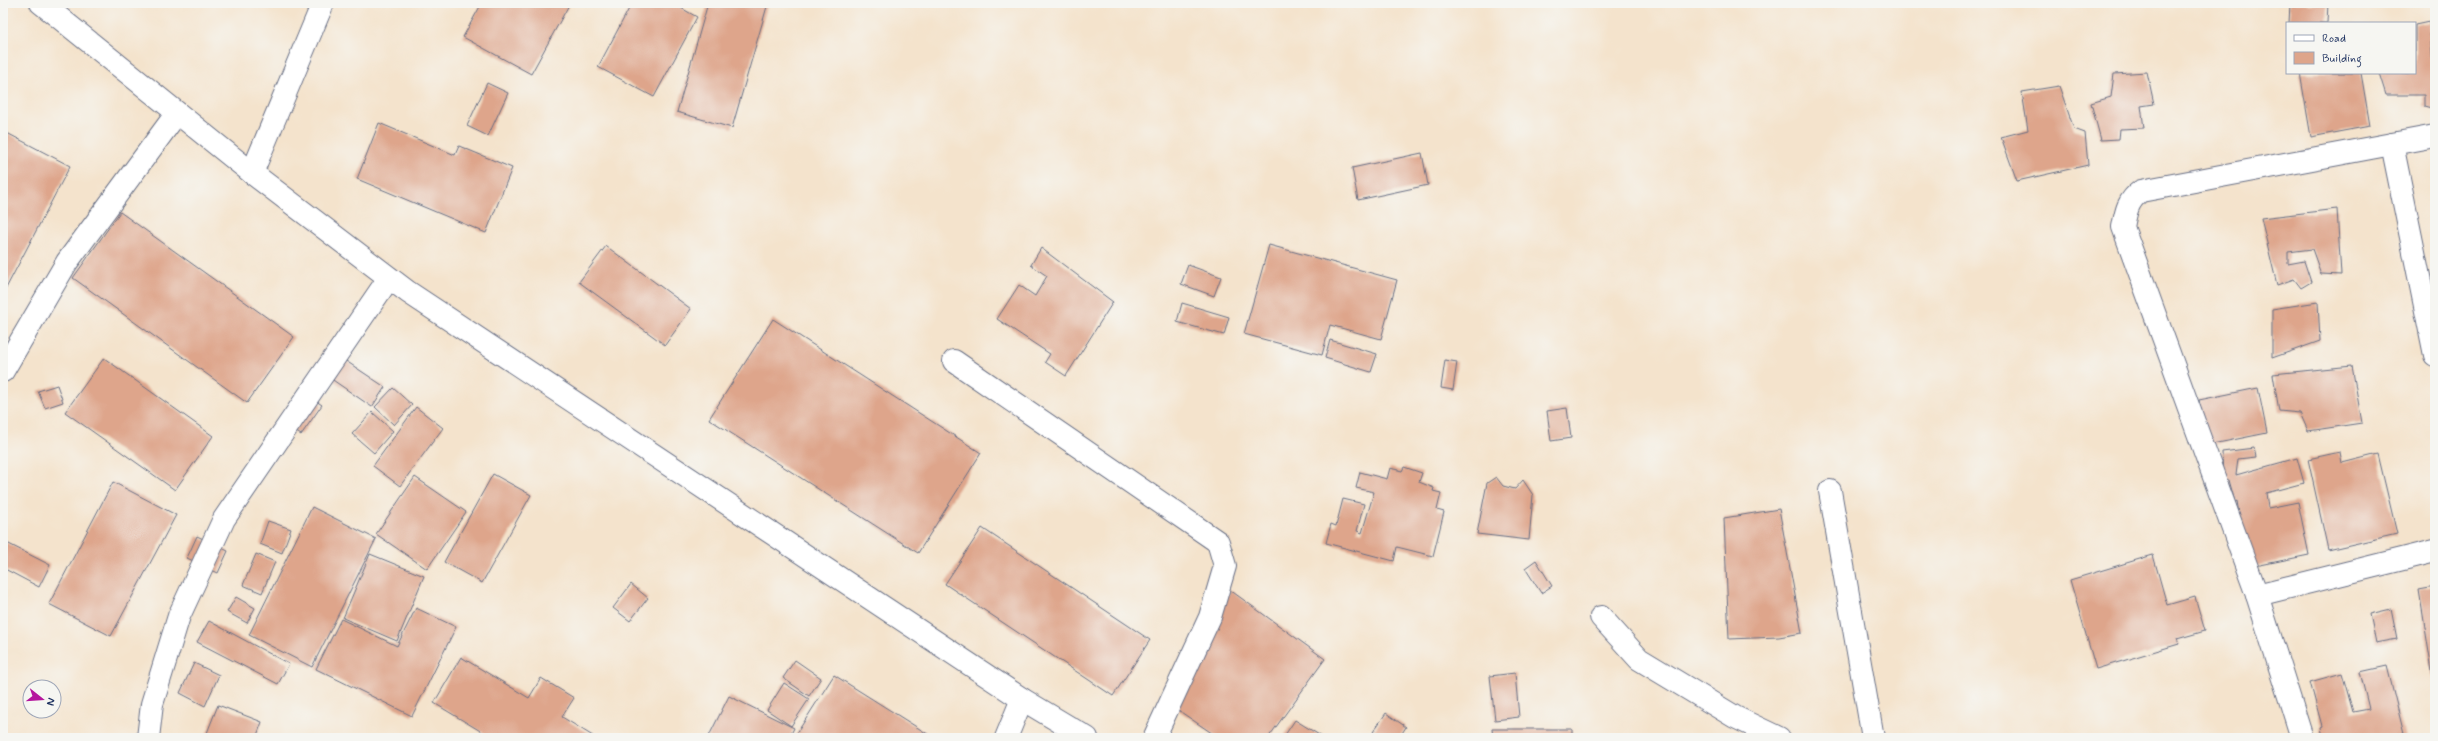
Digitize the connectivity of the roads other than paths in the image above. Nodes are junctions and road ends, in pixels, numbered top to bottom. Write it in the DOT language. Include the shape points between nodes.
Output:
graph roads {
  1 [pos="41,3"];
  2 [pos="323,3"];
  3 [pos="178,113"];
  4 [pos="2435,136"];
  5 [pos="2392,144"];
  6 [pos="252,173"];
  7 [pos="390,278"];
  8 [pos="2435,355"];
  9 [pos="954,361"];
  10 [pos="3,371"];
  11 [pos="1830,490"];
  12 [pos="2435,551"];
  13 [pos="2257,595"];
  14 [pos="1601,618"];
  15 [pos="1022,699"];
  16 [pos="148,738"];
  17 [pos="1006,738"];
  18 [pos="1087,738"];
  19 [pos="1154,738"];
  20 [pos="1779,738"];
  21 [pos="1873,738"];
  22 [pos="2302,738"];
  1 -- 3 [label="street"];
  2 -- 6 [label="street"];
  3 -- 6 [label="street"];
  3 -- 10 [label="street" via="67,262"];
  4 -- 5 [label="street"];
  5 -- 8 [label="street"];
  5 -- 13 [label="street" via="2142,191 2132,198 2126,210 2123,227"];
  6 -- 7 [label="street"];
  7 -- 15 [label="street"];
  7 -- 16 [label="street" via="224,519 179,616 152,704"];
  9 -- 19 [label="street" via="1218,542 1225,566 1210,617"];
  11 -- 21 [label="street"];
  12 -- 13 [label="street"];
  13 -- 22 [label="street"];
  14 -- 20 [label="street" via="1639,658 1735,717"];
  15 -- 17 [label="street"];
  15 -- 18 [label="street"];
}
